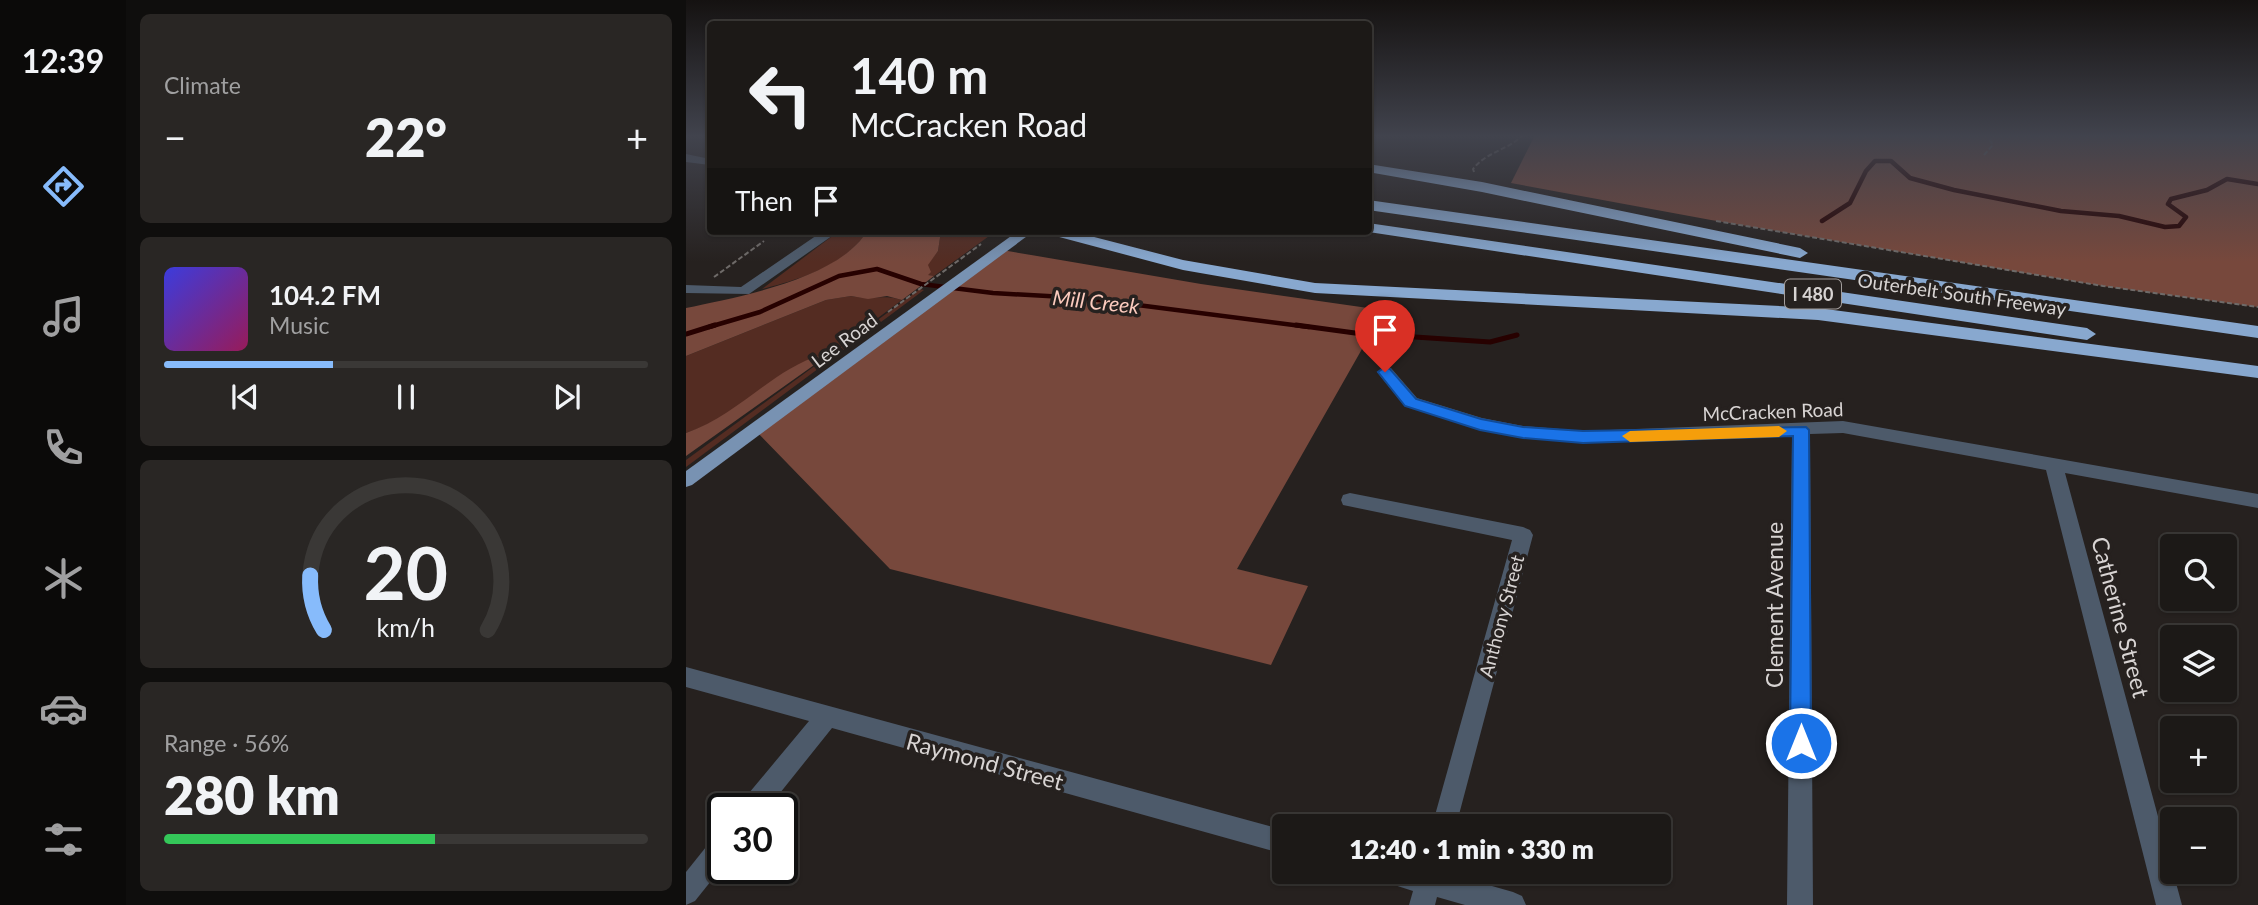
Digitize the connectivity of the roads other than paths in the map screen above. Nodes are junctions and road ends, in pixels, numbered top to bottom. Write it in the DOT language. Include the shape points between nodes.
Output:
graph roads {
  1 [pos="1423,177"];
  2 [pos="1372,206"];
  3 [pos="1372,229"];
  4 [pos="826,235"];
  5 [pos="1022,235"];
  6 [pos="1069,235"];
  7 [pos="686,289"];
  8 [pos="2015,297"];
  9 [pos="2258,332"];
  10 [pos="2258,359"];
  11 [pos="1385,372"];
  12 [pos="2258,372"];
  13 [pos="1801,430"];
  14 [pos="2054,465"];
  15 [pos="686,480"];
  16 [pos="1350,500"];
  17 [pos="2258,501"];
  18 [pos="686,677"];
  19 [pos="827,717"];
  20 [pos="765,793"];
  21 [pos="1447,814"];
  22 [pos="1272,839"];
  23 [pos="707,866"];
  24 [pos="1427,886"];
  25 [pos="686,892"];
  26 [pos="1513,905"];
  27 [pos="1800,905"];
  28 [pos="2169,905"];
  1 -- 8 [label="highway"];
  2 -- 8 [label="highway, Outerbelt South Freeway / I 480"];
  3 -- 10 [label="highway, Outerbelt South Freeway / I 480"];
  4 -- 7 [label="street" via="744,291"];
  5 -- 15 [label="main road, Lee Road"];
  6 -- 12 [label="highway" via="1172,263 1315,288 1798,312"];
  8 -- 9 [label="highway, Outerbelt South Freeway / I 480"];
  11 -- 13 [label="street, McCracken Road" via="1411,402 1523,432 1583,437"];
  13 -- 14 [label="street, McCracken Road" via="1843,427"];
  13 -- 27 [label="street, Clement Avenue"];
  14 -- 17 [label="street, McCracken Road"];
  14 -- 28 [label="street, Catherine Street"];
  16 -- 21 [label="street, Anthony Street" via="1522,535"];
  18 -- 19 [label="street, Raymond Street"];
  19 -- 20 [label="street"];
  19 -- 22 [label="street, Raymond Street"];
  23 -- 25 [label="street"];
  24 -- 26 [label="street"];
}
